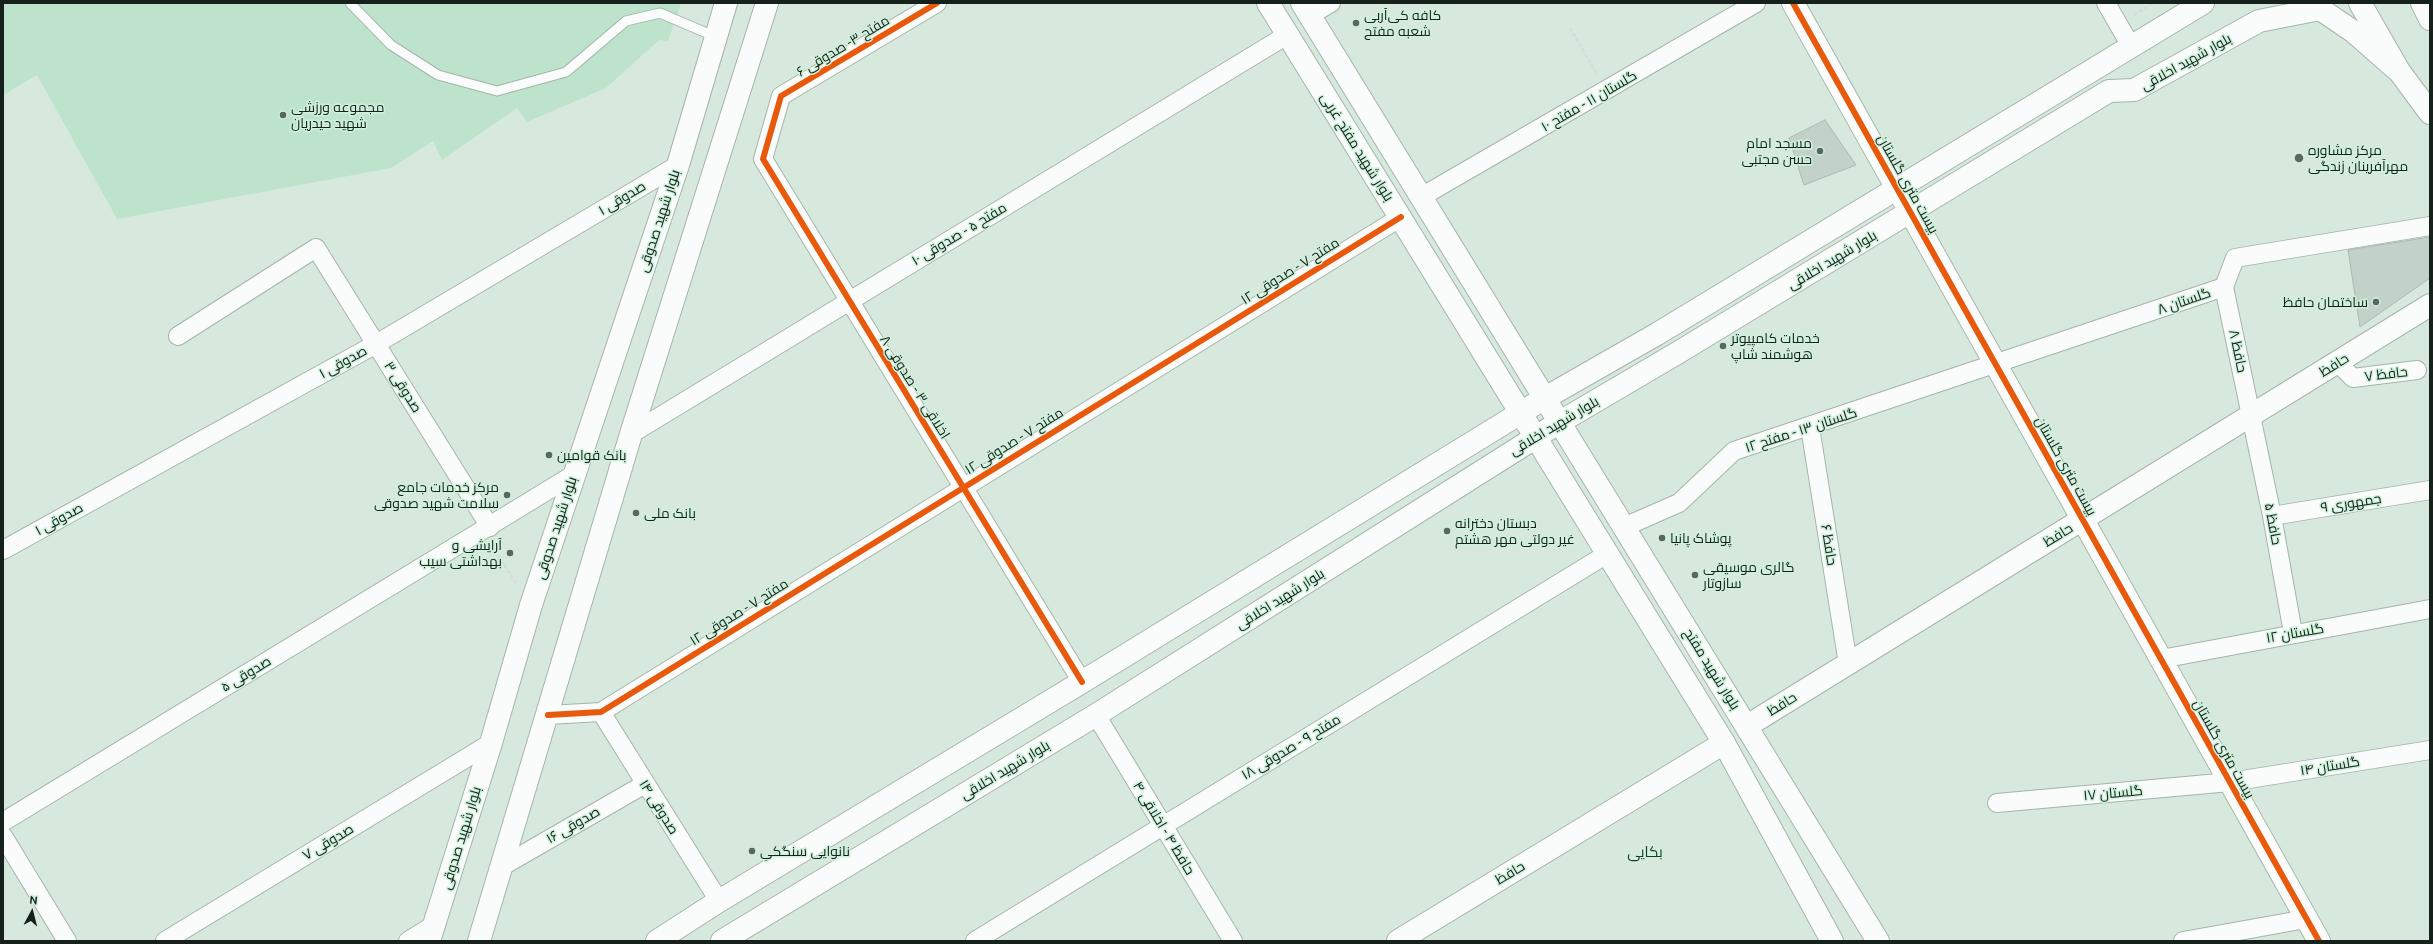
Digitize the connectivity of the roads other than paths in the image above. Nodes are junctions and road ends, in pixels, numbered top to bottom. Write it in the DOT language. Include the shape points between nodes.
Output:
graph roads {
  1 [pos="350,3"];
  2 [pos="662,3"];
  3 [pos="726,3"];
  4 [pos="767,3"];
  5 [pos="938,3"];
  6 [pos="1268,3"];
  7 [pos="1330,3"];
  8 [pos="1756,3"];
  9 [pos="1792,3"];
  10 [pos="2106,3"];
  11 [pos="2203,3"];
  12 [pos="2360,3"];
  13 [pos="2422,3"];
  14 [pos="1306,9"];
  15 [pos="660,12"];
  16 [pos="2430,19"];
  17 [pos="1287,35"];
  18 [pos="716,37"];
  19 [pos="2132,48"];
  20 [pos="2398,71"];
  21 [pos="781,96"];
  22 [pos="2430,113"];
  23 [pos="678,165"];
  24 [pos="1896,188"];
  25 [pos="1421,197"];
  26 [pos="1910,213"];
  27 [pos="1401,217"];
  28 [pos="2430,226"];
  29 [pos="2224,288"];
  30 [pos="848,302"];
  31 [pos="2430,305"];
  32 [pos="178,336"];
  33 [pos="376,344"];
  34 [pos="2337,362"];
  35 [pos="1524,364"];
  36 [pos="1996,365"];
  37 [pos="2417,370"];
  38 [pos="1500,378"];
  39 [pos="1545,398"];
  40 [pos="1522,414"];
  41 [pos="2251,416"];
  42 [pos="1560,422"];
  43 [pos="1810,427"];
  44 [pos="631,434"];
  45 [pos="1536,436"];
  46 [pos="1580,456"];
  47 [pos="1558,472"];
  48 [pos="574,475"];
  49 [pos="962,487"];
  50 [pos="2430,490"];
  51 [pos="2272,516"];
  52 [pos="2082,520"];
  53 [pos="1624,527"];
  54 [pos="486,529"];
  55 [pos="3,550"];
  56 [pos="1607,554"];
  57 [pos="2430,610"];
  58 [pos="2293,633"];
  59 [pos="2160,659"];
  60 [pos="1848,664"];
  61 [pos="1082,682"];
  62 [pos="601,712"];
  63 [pos="548,715"];
  64 [pos="1096,715"];
  65 [pos="1747,726"];
  66 [pos="491,742"];
  67 [pos="1724,743"];
  68 [pos="2430,750"];
  69 [pos="2230,782"];
  70 [pos="645,784"];
  71 [pos="1996,803"];
  72 [pos="3,822"];
  73 [pos="1163,826"];
  74 [pos="3,836"];
  75 [pos="501,867"];
  76 [pos="719,901"];
  77 [pos="2306,919"];
  78 [pos="432,933"];
  79 [pos="728,940"];
  80 [pos="1830,940"];
  81 [pos="67,941"];
  82 [pos="165,941"];
  83 [pos="408,941"];
  84 [pos="479,941"];
  85 [pos="657,941"];
  86 [pos="975,941"];
  87 [pos="1233,941"];
  88 [pos="1398,941"];
  89 [pos="1878,941"];
  90 [pos="2183,941"];
  91 [pos="2319,941"];
  1 -- 15 [label="lane" via="391,45 438,75 497,91 566,72 626,21"];
  2 -- 15 [label="lane"];
  3 -- 18 [label="main road, بلوار شهید صدوقی"];
  4 -- 44 [label="main road"];
  5 -- 21 [label="street, مفتح ۳- صدوقی ۶"];
  6 -- 17 [label="main road, بلوار شهید مفتح غربی"];
  7 -- 14 [label="street"];
  8 -- 25 [label="street, گلستان ۱۱ - مفتح ۱۰"];
  9 -- 24 [label="main road, بیست متری گلستان"];
  10 -- 19 [label="street"];
  11 -- 19 [label="main road, بلوار شهید اخلاقی"];
  12 -- 20 [label="main road"];
  13 -- 16 [label="main road"];
  14 -- 25 [label="main road, بلوار شهید مفتح غربی"];
  15 -- 18 [label="lane"];
  17 -- 27 [label="main road, بلوار شهید مفتح غربی"];
  17 -- 30 [label="street, مفتح ۵ - صدوقی ۱۰"];
  18 -- 23 [label="main road, بلوار شهید صدوقی"];
  19 -- 24 [label="main road, بلوار شهید اخلاقی"];
  20 -- 22 [label="main road"];
  20 -- 26 [label="main road, بلوار شهید اخلاقی" via="2354,32 2320,9 2259,21 2134,90 2109,92"];
  21 -- 30 [label="street, اخلاقی ۳ - صدوقی ۸" via="763,159"];
  23 -- 33 [label="street, صدوقی ۱"];
  23 -- 48 [label="main road, بلوار شهید صدوقی"];
  24 -- 26 [label="main road, بیست متری گلستان"];
  24 -- 39 [label="main road, بلوار شهید اخلاقی" via="1657,334"];
  25 -- 35 [label="main road, بلوار شهید مفتح غربی"];
  26 -- 36 [label="main road, بیست متری گلستان"];
  26 -- 42 [label="main road, بلوار شهید اخلاقی"];
  27 -- 38 [label="main road, بلوار شهید مفتح غربی"];
  27 -- 49 [label="street, مفتح ۷ - صدوقی ۱۲"];
  28 -- 29 [label="street, گلستان ۸" via="2235,258"];
  29 -- 36 [label="street, گلستان ۸"];
  29 -- 41 [label="street, حافظ ۸"];
  30 -- 44 [label="street, مفتح ۵ - صدوقی ۱۰"];
  30 -- 49 [label="street, اخلاقی ۳ - صدوقی ۸"];
  31 -- 34 [label="main road, حافظ"];
  32 -- 33 [label="street, صدوقی ۳" via="316,248"];
  33 -- 54 [label="street, صدوقی ۳"];
  33 -- 55 [label="street, صدوقی ۱"];
  34 -- 37 [label="street, حافظ ۷" via="2353,378"];
  34 -- 41 [label="main road, حافظ"];
  35 -- 38 [label="main road" via="1510,376"];
  35 -- 39 [label="main road, بلوار شهید مفتح غربی"];
  36 -- 43 [label="street, گلستان ۱۳ - مفتح ۱۲"];
  36 -- 52 [label="main road, بیست متری گلستان"];
  38 -- 40 [label="main road, بلوار شهید مفتح غربی"];
  39 -- 40 [label="main road, بلوار شهید اخلاقی"];
  39 -- 42 [label="main road, بلوار شهید مفتح"];
  40 -- 45 [label="main road, بلوار شهید مفتح"];
  40 -- 61 [label="main road, بلوار شهید اخلاقی"];
  41 -- 51 [label="street, حافظ ۵"];
  41 -- 52 [label="main road, حافظ"];
  42 -- 45 [label="main road, بلوار شهید اخلاقی"];
  42 -- 46 [label="main road, بلوار شهید مفتح"];
  43 -- 53 [label="street, گلستان ۱۳ - مفتح ۱۲" via="1734,451 1679,503"];
  43 -- 60 [label="street, حافظ ۶"];
  44 -- 63 [label="main road"];
  45 -- 47 [label="main road, بلوار شهید مفتح"];
  45 -- 64 [label="main road, بلوار شهید اخلاقی"];
  46 -- 47 [label="main road" via="1569,457 1562,462"];
  46 -- 53 [label="main road, بلوار شهید مفتح"];
  47 -- 56 [label="main road, بلوار شهید مفتح"];
  48 -- 54 [label="street, صدوقی ۵"];
  48 -- 66 [label="main road, بلوار شهید صدوقی" via="531,605"];
  49 -- 61 [label="street, اخلاقی ۳ - صدوقی ۸"];
  49 -- 62 [label="street, مفتح ۷ - صدوقی ۱۲"];
  50 -- 51 [label="street, جمهوری ۹"];
  51 -- 58 [label="street, حافظ ۵"];
  52 -- 59 [label="main road, بیست متری گلستان"];
  52 -- 60 [label="main road, حافظ"];
  53 -- 65 [label="main road, بلوار شهید مفتح"];
  54 -- 72 [label="street, صدوقی ۵"];
  56 -- 67 [label="main road, بلوار شهید مفتح"];
  56 -- 73 [label="street, مفتح ۹ - صدوقی ۱۸"];
  57 -- 58 [label="street, گلستان ۱۲"];
  58 -- 59 [label="street, گلستان ۱۲"];
  59 -- 69 [label="main road, بیست متری گلستان"];
  60 -- 65 [label="main road, حافظ"];
  61 -- 76 [label="main road, بلوار شهید اخلاقی"];
  62 -- 63 [label="street"];
  62 -- 70 [label="street, صدوقی ۱۴"];
  63 -- 75 [label="main road"];
  64 -- 73 [label="street, حافظ ۴ - اخلاقی ۴"];
  64 -- 79 [label="main road, بلوار شهید اخلاقی"];
  65 -- 89 [label="main road, بلوار شهید مفتح"];
  66 -- 78 [label="main road, بلوار شهید صدوقی"];
  66 -- 82 [label="street, صدوقی ۷"];
  67 -- 80 [label="main road, بلوار شهید مفتح"];
  67 -- 88 [label="main road, حافظ"];
  68 -- 69 [label="street, گلستان ۱۴"];
  69 -- 71 [label="street, گلستان ۱۷"];
  69 -- 77 [label="main road, بیست متری گلستان"];
  70 -- 75 [label="street, صدوقی ۱۶"];
  70 -- 76 [label="street, صدوقی ۱۴"];
  73 -- 86 [label="street, مفتح ۹ - صدوقی ۱۸"];
  73 -- 87 [label="street, حافظ ۴ - اخلاقی ۴"];
  74 -- 81 [label="street"];
  75 -- 84 [label="main road"];
  76 -- 85 [label="main road, بلوار شهید اخلاقی"];
  77 -- 90 [label="street"];
  77 -- 91 [label="main road, بیست متری گلستان"];
  78 -- 83 [label="street"];
}
